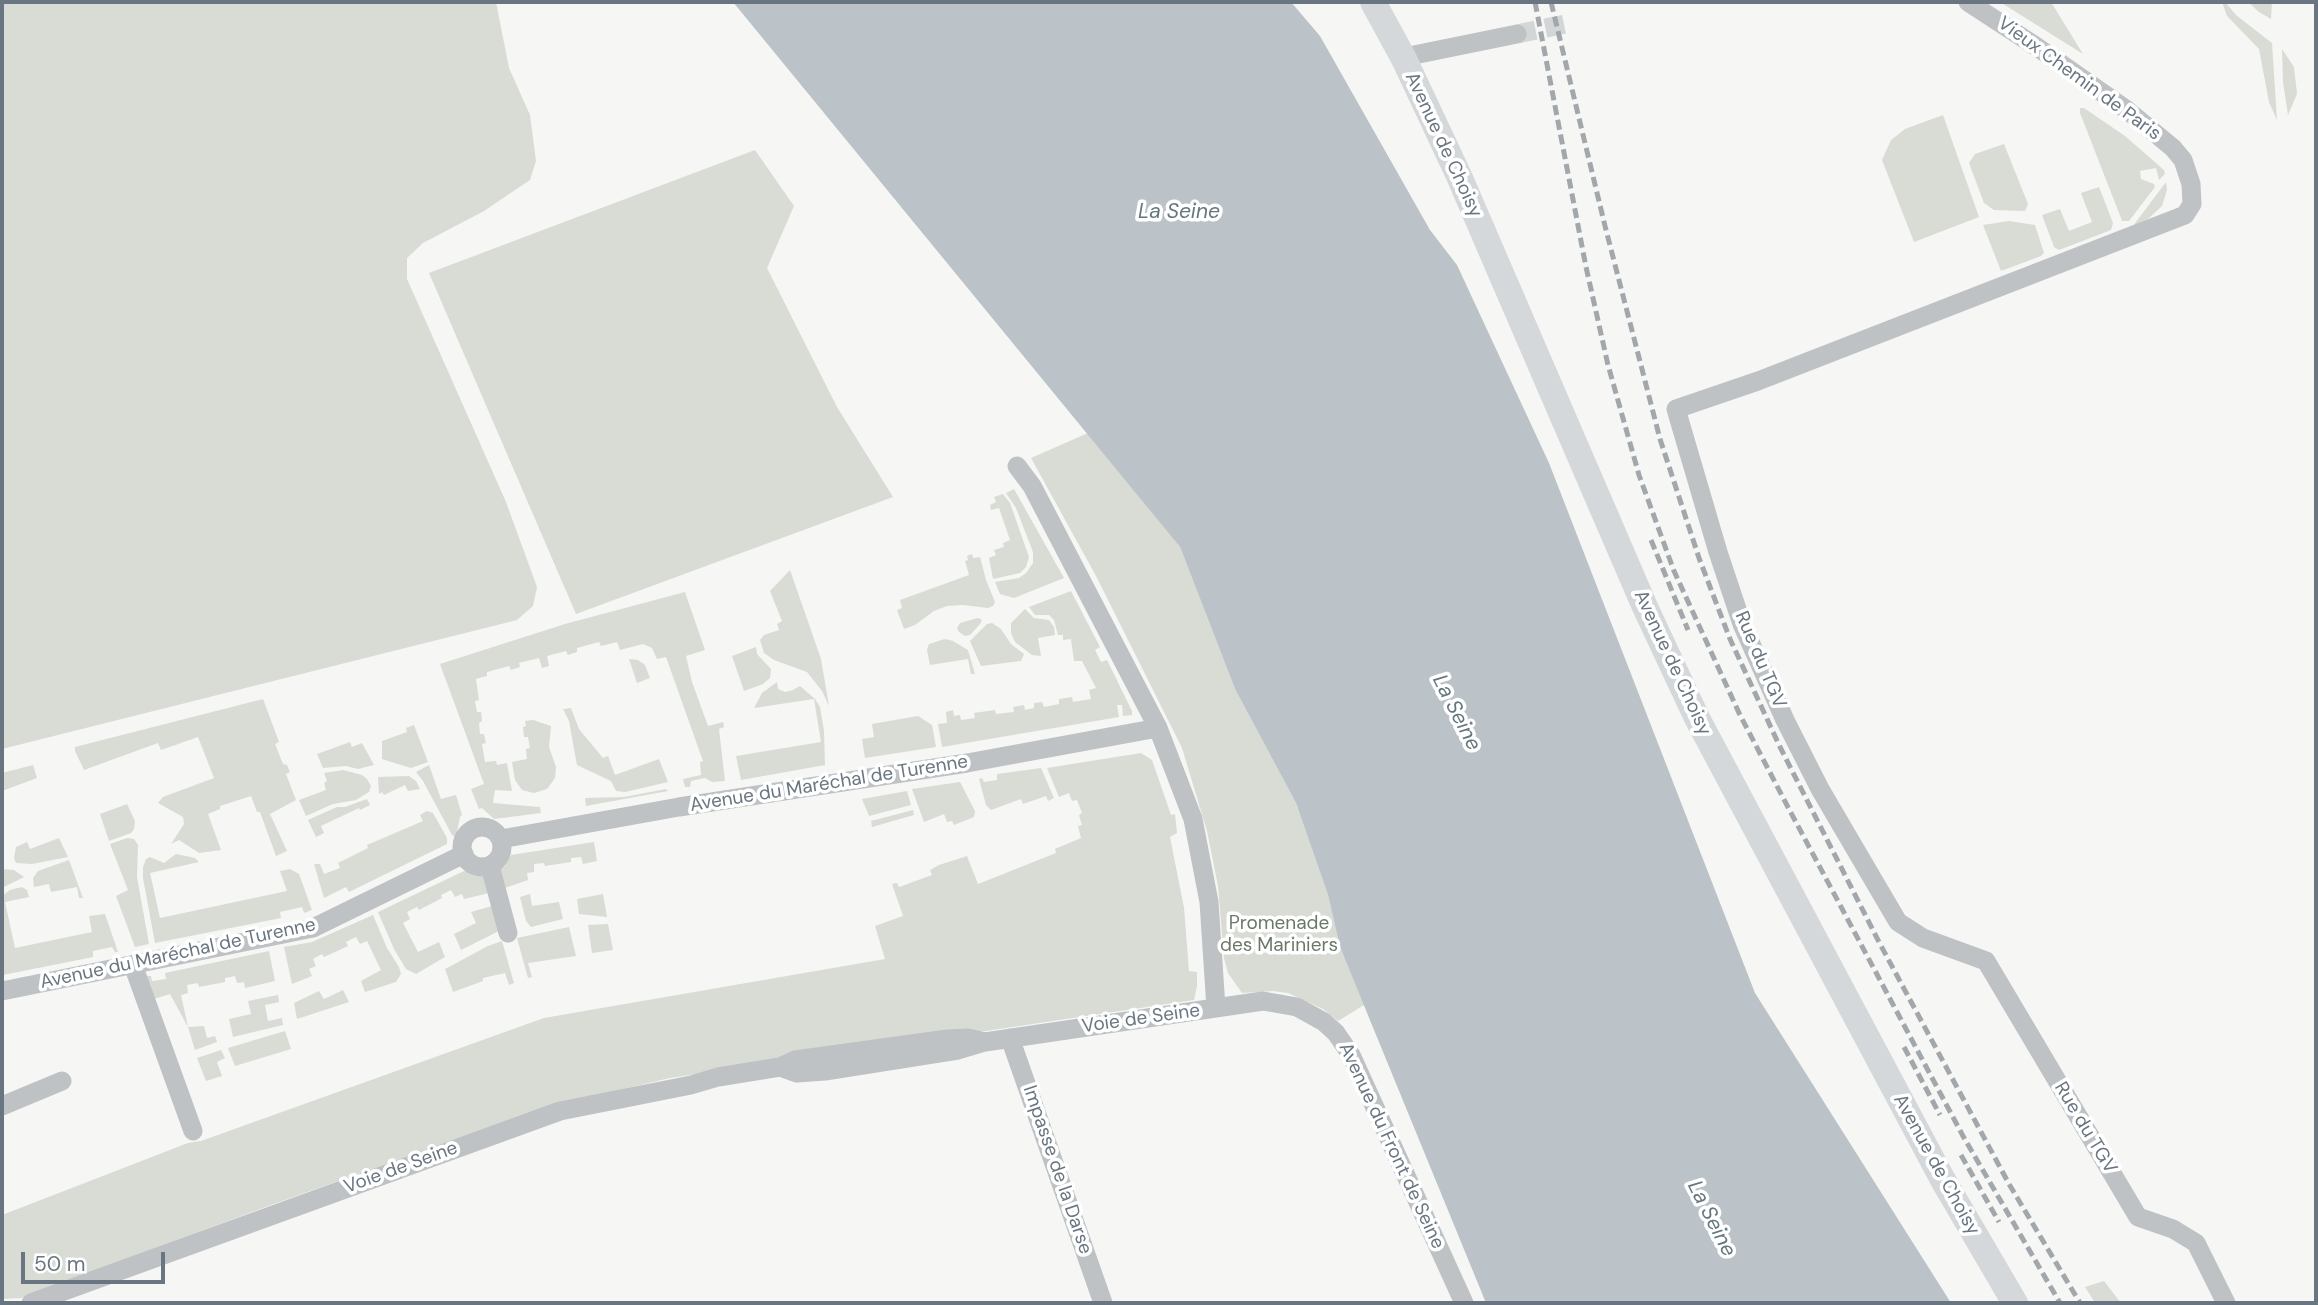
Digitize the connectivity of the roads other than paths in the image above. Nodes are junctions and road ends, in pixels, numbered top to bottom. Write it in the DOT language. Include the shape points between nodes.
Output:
graph roads {
  1 [pos="1373,2"];
  2 [pos="1968,2"];
  3 [pos="1517,34"];
  4 [pos="1404,59"];
  5 [pos="2192,204"];
  6 [pos="1017,466"];
  7 [pos="1158,728"];
  8 [pos="501,839"];
  9 [pos="464,854"];
  10 [pos="490,866"];
  11 [pos="508,933"];
  12 [pos="133,964"];
  13 [pos="2,991"];
  14 [pos="1297,1007"];
  15 [pos="1216,1008"];
  16 [pos="1010,1038"];
  17 [pos="62,1081"];
  18 [pos="2,1106"];
  19 [pos="193,1131"];
  20 [pos="31,1303"];
  21 [pos="1103,1303"];
  22 [pos="1464,1303"];
  23 [pos="2015,1303"];
  24 [pos="2226,1303"];
  1 -- 4 [label="main road, Avenue de Choisy"];
  2 -- 5 [label="street, Vieux Chemin de Paris" via="2127,110 2173,148 2183,160"];
  3 -- 4 [label="street"];
  4 -- 23 [label="main road, Avenue de Choisy" via="1697,718 1943,1180"];
  5 -- 24 [label="street, Rue du TGV" via="2179,218 1676,410 1742,624 1819,789 1898,922 1923,939 1986,961 2138,1217 2196,1243"];
  6 -- 7 [label="street" via="1032,486"];
  7 -- 8 [label="street, Avenue du Maréchal de Turenne"];
  7 -- 15 [label="street" via="1193,819 1209,902"];
  8 -- 9 [label="street" via="495,831 477,828 464,838"];
  8 -- 10 [label="street" via="501,856"];
  9 -- 10 [label="street" via="475,866"];
  9 -- 12 [label="street, Avenue du Maréchal de Turenne" via="313,928"];
  10 -- 11 [label="street"];
  12 -- 13 [label="street, Avenue du Maréchal de Turenne"];
  12 -- 19 [label="street"];
  14 -- 15 [label="street, Voie de Seine" via="1263,1001"];
  14 -- 22 [label="street, Avenue du Front de Seine" via="1324,1022 1351,1055"];
  15 -- 16 [label="street, Voie de Seine"];
  16 -- 20 [label="street, Voie de Seine" via="825,1071 797,1073 780,1067 718,1077 560,1111"];
  16 -- 21 [label="street, Impasse de la Darse"];
  17 -- 18 [label="street"];
}
